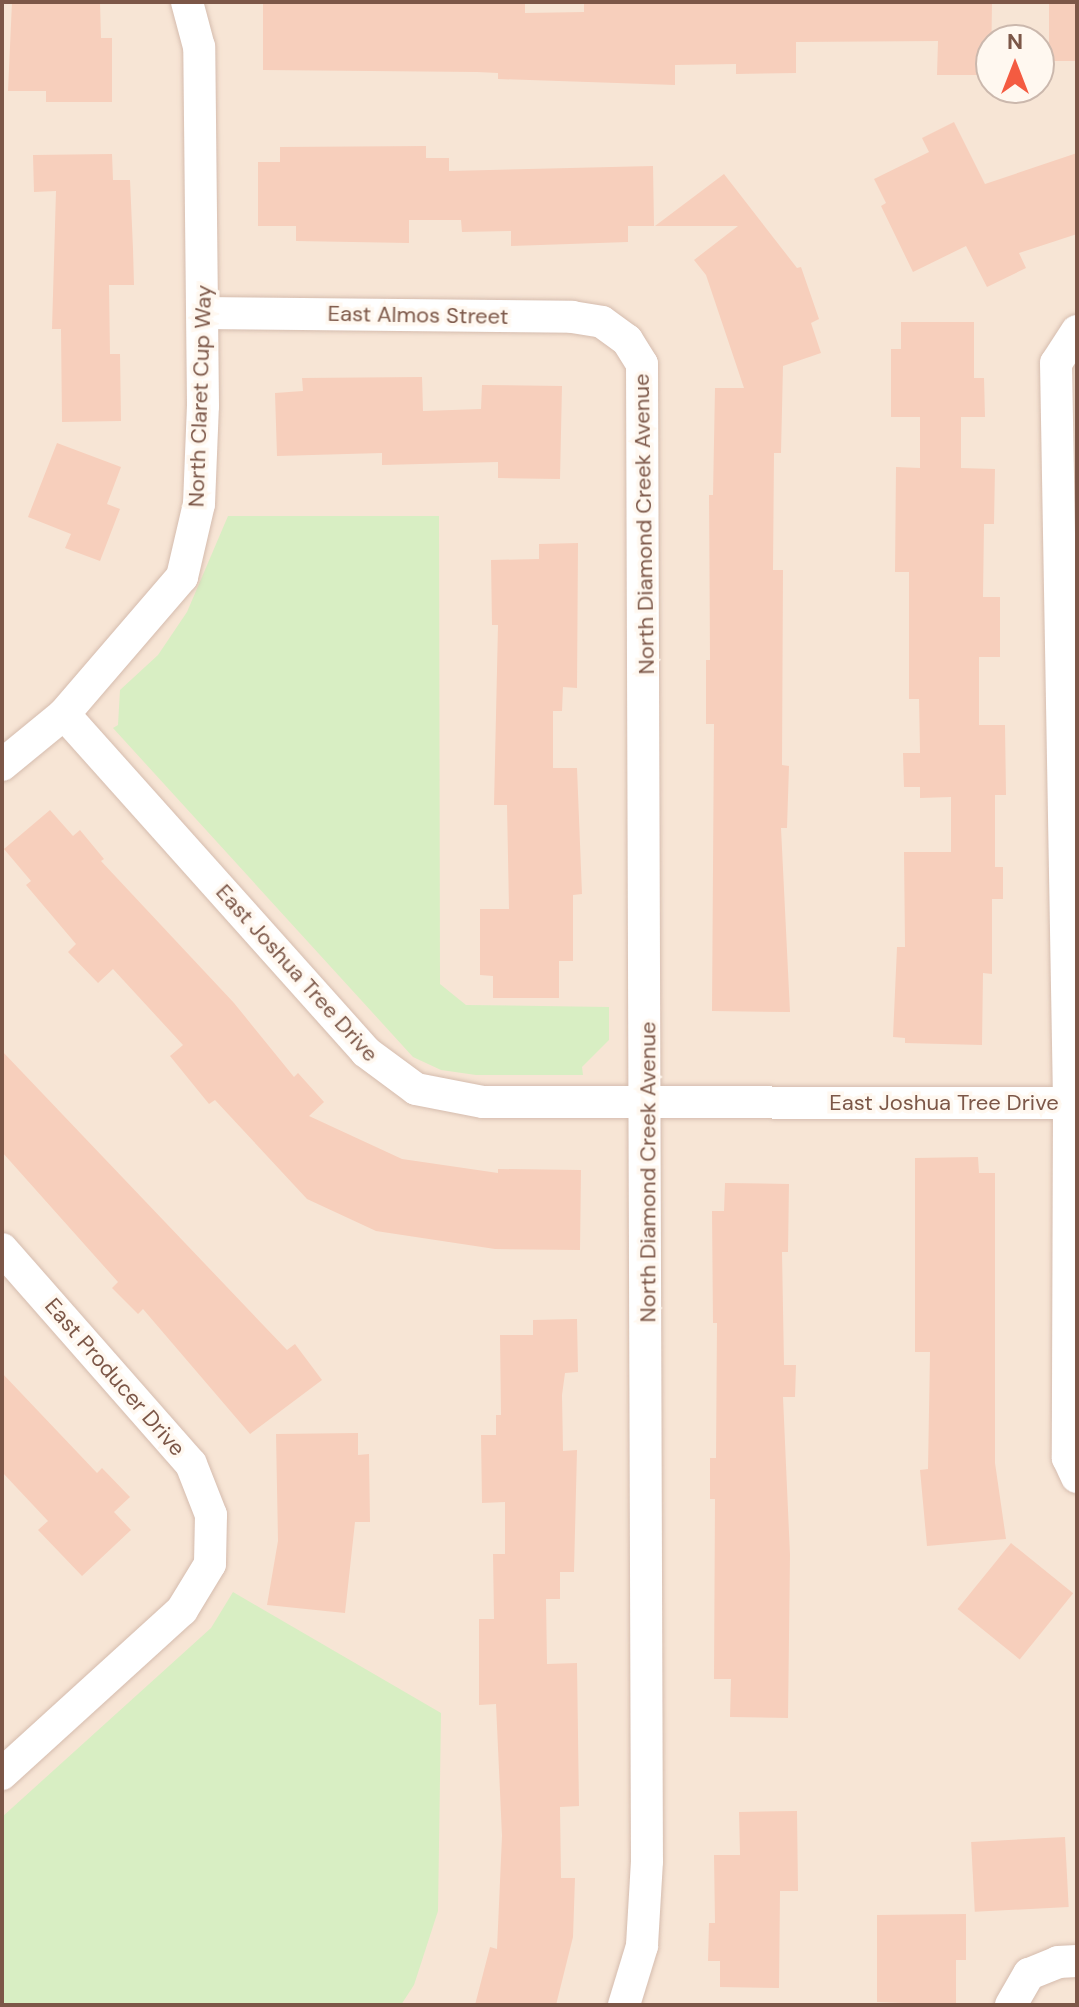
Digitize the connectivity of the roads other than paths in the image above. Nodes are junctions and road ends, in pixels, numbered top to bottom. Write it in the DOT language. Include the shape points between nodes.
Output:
graph roads {
  1 [pos="187,2"];
  2 [pos="203,313"];
  3 [pos="1077,331"];
  4 [pos="627,340"];
  5 [pos="64,714"];
  6 [pos="2,765"];
  7 [pos="648,1102"];
  8 [pos="1073,1103"];
  9 [pos="2,1249"];
  10 [pos="1077,1477"];
  11 [pos="2,1774"];
  12 [pos="1077,1961"];
  13 [pos="624,2005"];
  14 [pos="1011,2005"];
  1 -- 2 [label="street, North Claret Cup Way" via="199,47"];
  2 -- 4 [label="street, East Almos Street" via="572,317 602,322"];
  2 -- 5 [label="street, North Claret Cup Way" via="199,504 182,577"];
  3 -- 8 [label="street" via="1056,363"];
  4 -- 7 [label="street, North Diamond Creek Avenue" via="642,364 645,389"];
  5 -- 6 [label="street, North Claret Cup Way"];
  5 -- 7 [label="street, East Joshua Tree Drive" via="390,1073 416,1089 461,1100"];
  7 -- 8 [label="street, East Joshua Tree Drive"];
  7 -- 13 [label="street, North Diamond Creek Avenue" via="647,1861 642,1946"];
  8 -- 10 [label="street" via="1068,1458"];
  9 -- 11 [label="street, East Producer Drive" via="191,1464 211,1515 210,1564 182,1610"];
  12 -- 14 [label="street" via="1058,1962 1029,1974"];
}
